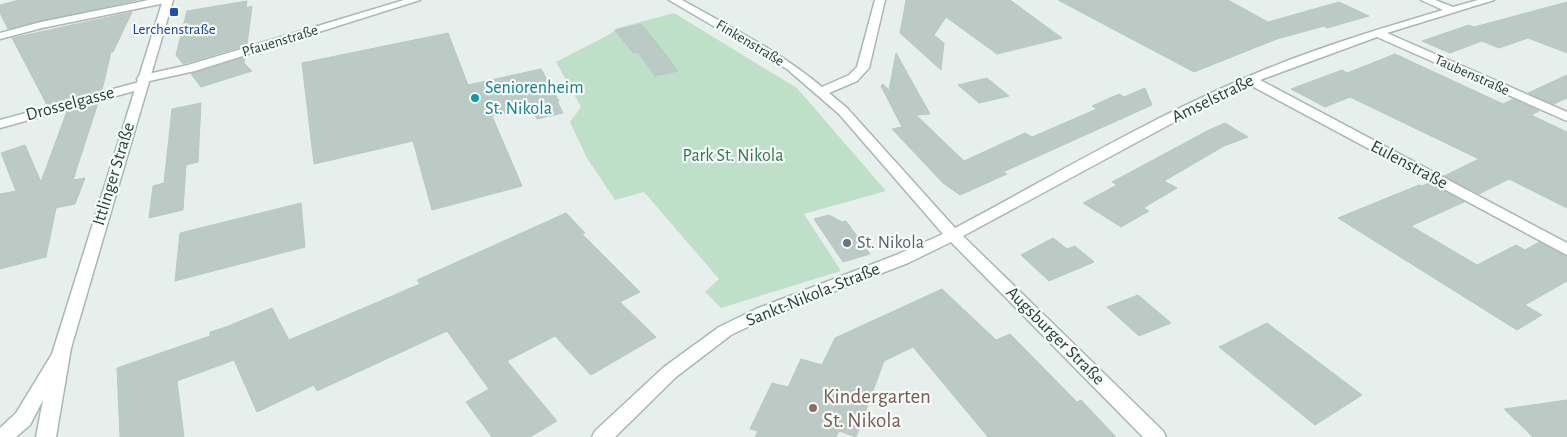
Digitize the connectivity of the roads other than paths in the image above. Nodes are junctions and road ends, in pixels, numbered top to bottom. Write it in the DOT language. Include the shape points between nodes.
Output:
graph roads {
  1 [pos="167,0"];
  2 [pos="415,0"];
  3 [pos="674,0"];
  4 [pos="880,0"];
  5 [pos="1426,0"];
  6 [pos="1489,0"];
  7 [pos="1450,10"];
  8 [pos="1377,33"];
  9 [pos="0,36"];
  10 [pos="1250,80"];
  11 [pos="142,82"];
  12 [pos="822,92"];
  13 [pos="1567,117"];
  14 [pos="0,124"];
  15 [pos="953,235"];
  16 [pos="1567,250"];
  17 [pos="62,348"];
  18 [pos="3,437"];
  19 [pos="46,437"];
  20 [pos="602,437"];
  21 [pos="1156,437"];
  1 -- 9 [label="street" via="85,15"];
  1 -- 11 [label="street, Ittlinger Straße"];
  2 -- 11 [label="street, Pfauenstraße"];
  3 -- 12 [label="street, Finkenstraße" via="791,67"];
  4 -- 12 [label="street" via="862,68 853,78"];
  5 -- 7 [label="street"];
  6 -- 7 [label="street, Amselstraße"];
  7 -- 8 [label="street, Amselstraße"];
  8 -- 10 [label="street, Amselstraße"];
  8 -- 13 [label="street, Taubenstraße"];
  10 -- 15 [label="street, Amselstraße"];
  10 -- 16 [label="street, Eulenstraße"];
  11 -- 14 [label="street, Drosselgasse"];
  11 -- 17 [label="street, Ittlinger Straße"];
  12 -- 15 [label="street" via="861,129"];
  15 -- 20 [label="street, Sankt-Nikola-Straße" via="725,331 670,372"];
  15 -- 21 [label="street, Augsburger Straße"];
  17 -- 18 [label="street, Ittlinger Straße" via="23,419"];
  17 -- 19 [label="street, Ittlinger Straße"];
}
